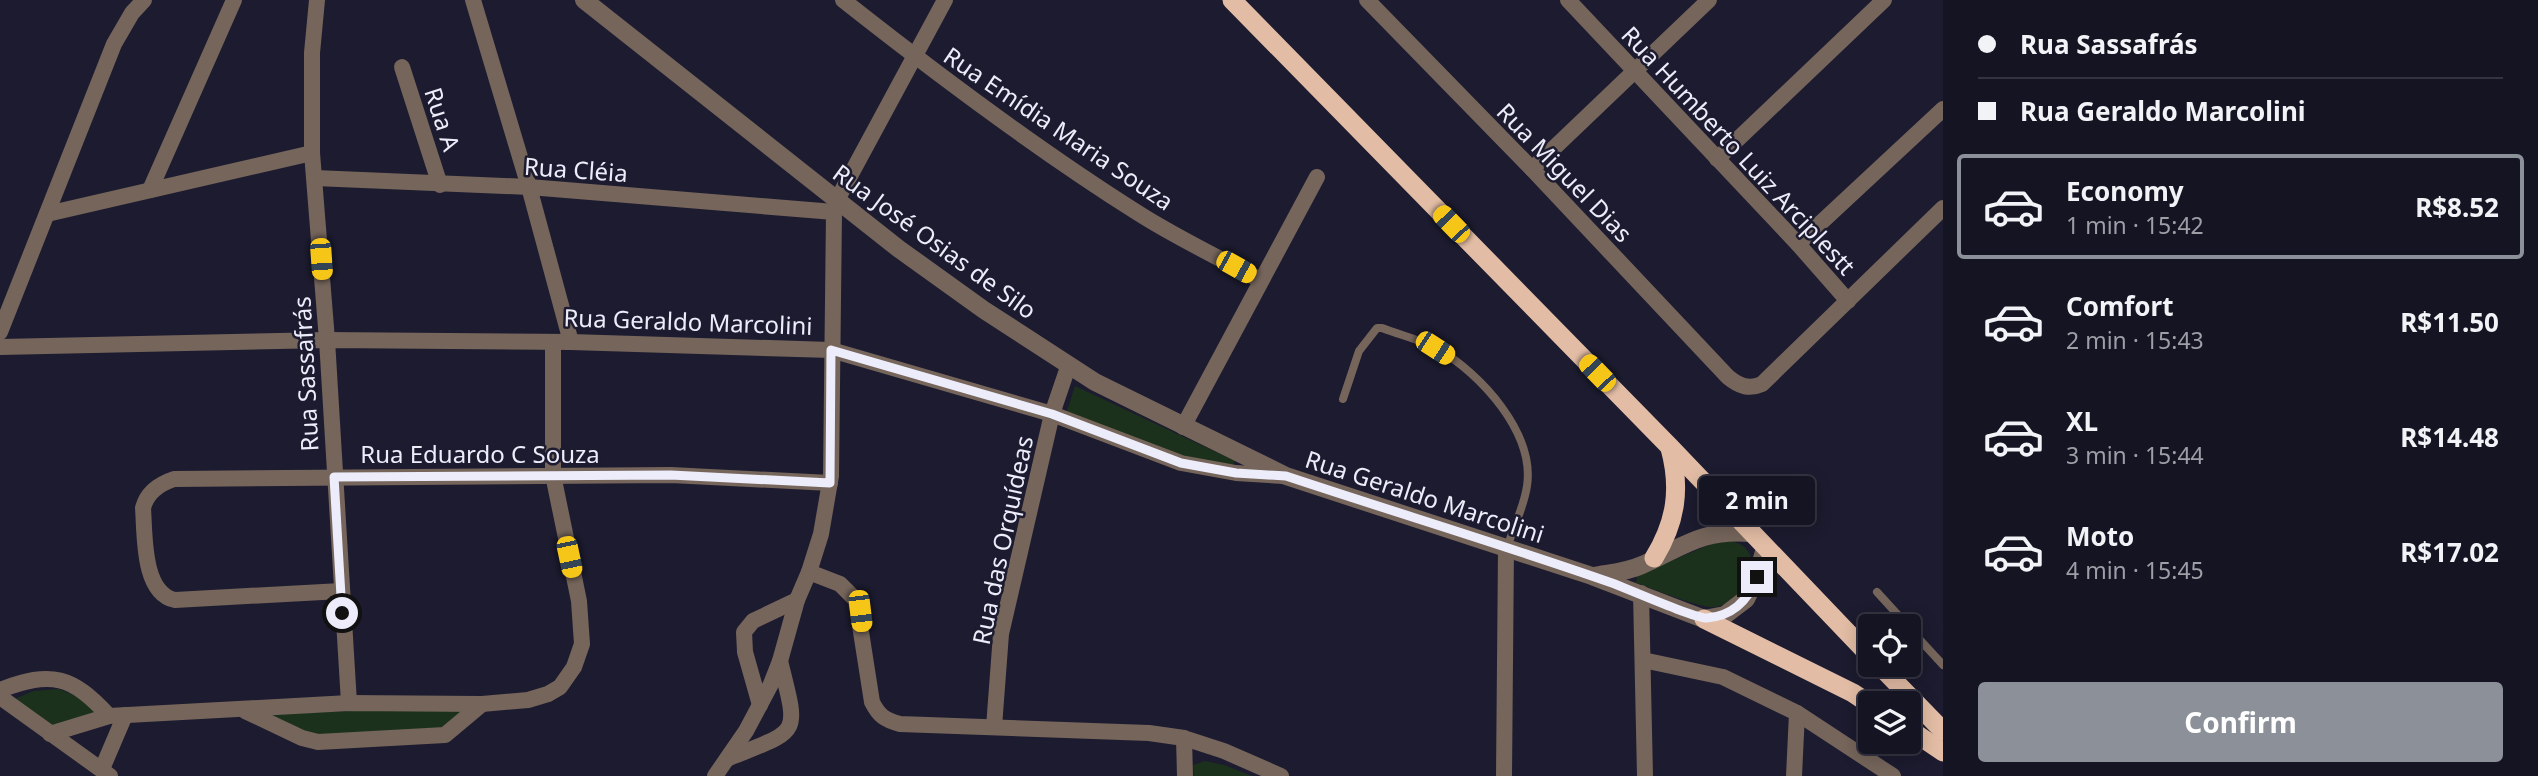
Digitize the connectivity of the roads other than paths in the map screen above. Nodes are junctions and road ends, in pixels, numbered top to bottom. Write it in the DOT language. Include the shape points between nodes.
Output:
graph roads {
  1 [pos="144,0"];
  2 [pos="234,0"];
  3 [pos="317,0"];
  4 [pos="473,0"];
  5 [pos="584,0"];
  6 [pos="843,0"];
  7 [pos="945,0"];
  8 [pos="1367,0"];
  9 [pos="1568,0"];
  10 [pos="1709,0"];
  11 [pos="1884,0"];
  12 [pos="1238,3"];
  13 [pos="914,57"];
  14 [pos="402,66"];
  15 [pos="1633,71"];
  16 [pos="1943,109"];
  17 [pos="312,153"];
  18 [pos="1717,159"];
  19 [pos="1532,169"];
  20 [pos="1317,177"];
  21 [pos="315,178"];
  22 [pos="440,185"];
  23 [pos="529,187"];
  24 [pos="150,190"];
  25 [pos="836,206"];
  26 [pos="1943,208"];
  27 [pos="47,214"];
  28 [pos="1798,244"];
  29 [pos="1260,280"];
  30 [pos="1848,301"];
  31 [pos="0,331"];
  32 [pos="327,340"];
  33 [pos="553,342"];
  34 [pos="571,342"];
  35 [pos="0,347"];
  36 [pos="831,350"];
  37 [pos="1068,367"];
  38 [pos="1343,399"];
  39 [pos="1052,414"];
  40 [pos="1183,428"];
  41 [pos="1670,447"];
  42 [pos="553,475"];
  43 [pos="1286,476"];
  44 [pos="334,477"];
  45 [pos="831,480"];
  46 [pos="1750,533"];
  47 [pos="1506,548"];
  48 [pos="1765,548"];
  49 [pos="1654,558"];
  50 [pos="808,572"];
  51 [pos="1592,576"];
  52 [pos="341,591"];
  53 [pos="1877,592"];
  54 [pos="1641,593"];
  55 [pos="797,600"];
  56 [pos="1897,614"];
  57 [pos="1703,619"];
  58 [pos="1921,640"];
  59 [pos="1858,644"];
  60 [pos="1643,660"];
  61 [pos="780,661"];
  62 [pos="1943,665"];
  63 [pos="1891,677"];
  64 [pos="0,690"];
  65 [pos="0,697"];
  66 [pos="1858,697"];
  67 [pos="349,703"];
  68 [pos="482,704"];
  69 [pos="760,705"];
  70 [pos="242,710"];
  71 [pos="1797,713"];
  72 [pos="117,715"];
  73 [pos="994,727"];
  74 [pos="1943,731"];
  75 [pos="50,734"];
  76 [pos="1921,737"];
  77 [pos="1184,738"];
  78 [pos="1943,752"];
  79 [pos="729,758"];
  80 [pos="106,773"];
  81 [pos="715,776"];
  82 [pos="1185,776"];
  83 [pos="1281,776"];
  84 [pos="1504,776"];
  85 [pos="1645,776"];
  86 [pos="1794,776"];
  87 [pos="1893,776"];
  1 -- 27 [label="street" via="114,44"];
  2 -- 24 [label="street"];
  3 -- 17 [label="street, Rua Sassafrás"];
  4 -- 23 [label="street"];
  5 -- 25 [label="street, Rua José Osias de Silo"];
  6 -- 13 [label="street, Rua Emídia Maria Souza"];
  7 -- 13 [label="street"];
  8 -- 19 [label="street, Rua Miguel Dias"];
  9 -- 15 [label="street, Rua Humberto Luiz Arciplestt"];
  10 -- 15 [label="street"];
  11 -- 18 [label="street"];
  12 -- 41 [label="highway"];
  13 -- 25 [label="street"];
  13 -- 29 [label="street, Rua Emídia Maria Souza" via="1140,214"];
  14 -- 22 [label="street, Rua A"];
  15 -- 18 [label="street, Rua Humberto Luiz Arciplestt"];
  15 -- 19 [label="street"];
  16 -- 28 [label="street"];
  17 -- 21 [label="street, Rua Sassafrás"];
  17 -- 24 [label="street"];
  18 -- 28 [label="street, Rua Humberto Luiz Arciplestt"];
  19 -- 30 [label="street, Rua Miguel Dias" via="1728,377 1744,387 1762,384"];
  20 -- 29 [label="street"];
  21 -- 22 [label="street, Rua Cléia"];
  21 -- 32 [label="street, Rua Sassafrás"];
  22 -- 23 [label="street, Rua Cléia"];
  23 -- 25 [label="street, Rua Cléia"];
  23 -- 34 [label="street"];
  24 -- 27 [label="street"];
  25 -- 36 [label="street"];
  25 -- 37 [label="street, Rua José Osias de Silo"];
  26 -- 30 [label="street"];
  27 -- 31 [label="street"];
  28 -- 30 [label="street, Rua Humberto Luiz Arciplestt"];
  29 -- 40 [label="street"];
  32 -- 33 [label="street, Rua Geraldo Marcolini"];
  32 -- 35 [label="street, Rua Geraldo Marcolini"];
  32 -- 44 [label="street, Rua Sassafrás"];
  33 -- 34 [label="street, Rua Geraldo Marcolini"];
  33 -- 42 [label="street"];
  34 -- 36 [label="street, Rua Geraldo Marcolini"];
  36 -- 39 [label="street, Rua Geraldo Marcolini"];
  36 -- 45 [label="street"];
  37 -- 39 [label="street, Rua das Orquídeas"];
  37 -- 40 [label="street, Rua José Osias de Silo"];
  38 -- 47 [label="lane" via="1359,351 1377,328 1435,348 1463,366 1490,393 1524,448 1527,488"];
  39 -- 43 [label="street, Rua Geraldo Marcolini" via="1181,463"];
  39 -- 73 [label="street, Rua das Orquídeas" via="1001,634"];
  40 -- 43 [label="street, Rua José Osias de Silo"];
  41 -- 46 [label="highway"];
  41 -- 49 [label="highway" via="1676,505 1672,524"];
  42 -- 44 [label="street, Rua Eduardo C Souza"];
  42 -- 45 [label="street, Rua Eduardo C Souza"];
  42 -- 68 [label="street" via="579,601 582,644 561,687 548,695"];
  43 -- 47 [label="street, Rua Geraldo Marcolini"];
  44 -- 52 [label="street, Rua Sassafrás"];
  44 -- 52 [label="street, Rua Eduardo C Souza" via="174,479 149,494 143,508 148,563 167,598"];
  45 -- 50 [label="street"];
  46 -- 48 [label="highway"];
  46 -- 49 [label="street, Rua Geraldo Marcolini" via="1713,533"];
  47 -- 51 [label="street, Rua Geraldo Marcolini"];
  47 -- 84 [label="street"];
  48 -- 57 [label="street" via="1746,599 1725,615"];
  48 -- 59 [label="highway"];
  49 -- 51 [label="street, Rua Geraldo Marcolini" via="1626,571"];
  50 -- 55 [label="street"];
  50 -- 73 [label="street" via="840,584 856,600 870,692 882,718 900,724"];
  51 -- 54 [label="street, Rua Geraldo Marcolini"];
  52 -- 67 [label="street, Rua Sassafrás"];
  53 -- 56 [label="lane"];
  54 -- 57 [label="street, Rua Geraldo Marcolini"];
  54 -- 60 [label="street"];
  55 -- 61 [label="street"];
  55 -- 69 [label="street" via="753,621 744,632"];
  57 -- 66 [label="highway"];
  58 -- 62 [label="lane"];
  60 -- 71 [label="street" via="1723,677"];
  60 -- 85 [label="street"];
  61 -- 69 [label="street"];
  61 -- 79 [label="street" via="792,707 789,729 773,741"];
  63 -- 74 [label="highway"];
  64 -- 72 [label="street" via="56,678 72,683"];
  65 -- 75 [label="street"];
  67 -- 68 [label="street"];
  67 -- 70 [label="street"];
  68 -- 70 [label="street" via="445,735 318,742"];
  69 -- 79 [label="street"];
  70 -- 72 [label="street"];
  71 -- 86 [label="street"];
  71 -- 87 [label="street"];
  72 -- 75 [label="street"];
  72 -- 80 [label="street"];
  73 -- 77 [label="street"];
  75 -- 80 [label="street"];
  76 -- 78 [label="highway"];
  77 -- 82 [label="street"];
  77 -- 83 [label="street"];
  79 -- 81 [label="street"];
}
